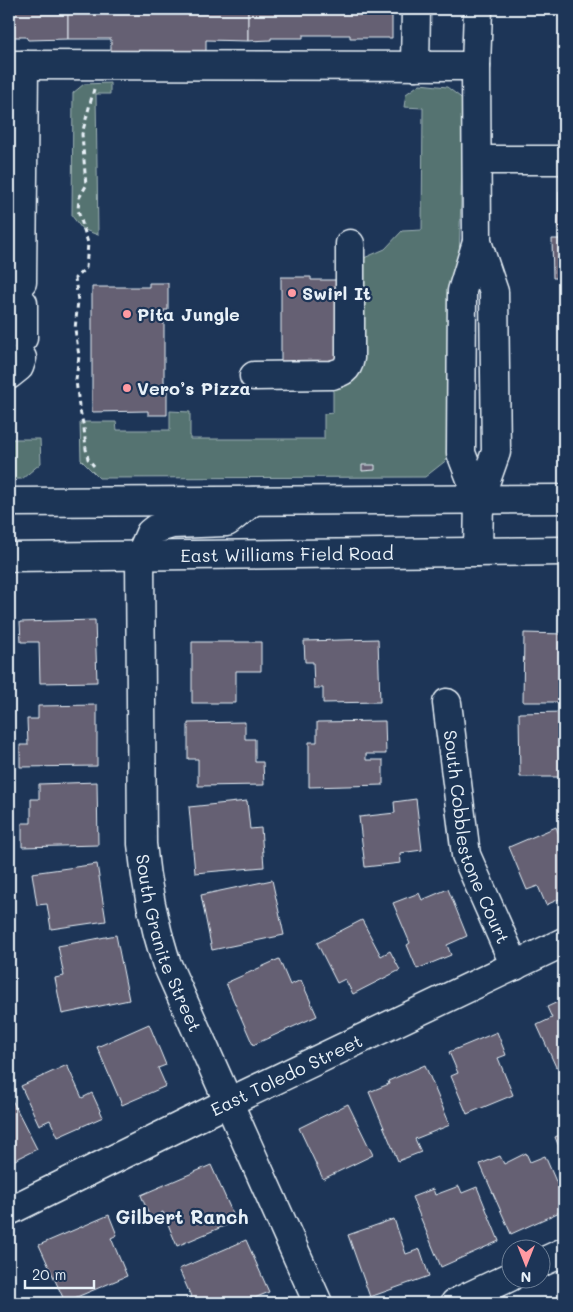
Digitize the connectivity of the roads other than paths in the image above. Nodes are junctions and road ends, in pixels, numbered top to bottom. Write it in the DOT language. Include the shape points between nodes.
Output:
graph roads {
  1 [pos="416,9"];
  2 [pos="478,9"];
  3 [pos="16,65"];
  4 [pos="415,66"];
  5 [pos="476,66"];
  6 [pos="477,160"];
  7 [pos="564,160"];
  8 [pos="350,244"];
  9 [pos="18,357"];
  10 [pos="254,376"];
  11 [pos="564,499"];
  12 [pos="479,500"];
  13 [pos="253,501"];
  14 [pos="9,502"];
  15 [pos="564,551"];
  16 [pos="478,552"];
  17 [pos="140,556"];
  18 [pos="9,557"];
  19 [pos="447,704"];
  20 [pos="564,942"];
  21 [pos="515,966"];
  22 [pos="230,1102"];
  23 [pos="9,1212"];
  24 [pos="564,1252"];
  25 [pos="550,1258"];
  26 [pos="500,1282"];
  27 [pos="318,1303"];
  28 [pos="455,1303"];
  1 -- 4 [label="street"];
  2 -- 5 [label="street"];
  3 -- 4 [label="street"];
  3 -- 9 [label="street" via="22,292"];
  4 -- 5 [label="street"];
  5 -- 6 [label="street"];
  6 -- 7 [label="street"];
  6 -- 12 [label="street" via="477,242 494,292 496,452"];
  8 -- 10 [label="street" via="350,358 347,367 332,376"];
  11 -- 12 [label="street"];
  12 -- 13 [label="street"];
  12 -- 16 [label="street"];
  13 -- 14 [label="street"];
  13 -- 17 [label="street" via="227,522 172,524 155,529"];
  15 -- 16 [label="street, East Williams Field Road"];
  16 -- 17 [label="street, East Williams Field Road"];
  17 -- 18 [label="street, East Williams Field Road"];
  17 -- 22 [label="street, South Granite Street" via="145,881 153,922 166,962"];
  19 -- 21 [label="street, South Cobblestone Court" via="466,855"];
  20 -- 21 [label="street, East Toledo Street"];
  21 -- 22 [label="street, East Toledo Street"];
  22 -- 23 [label="street, East Toledo Street"];
  22 -- 27 [label="street, South Granite Street"];
  24 -- 25 [label="street"];
  26 -- 28 [label="street"];
}
